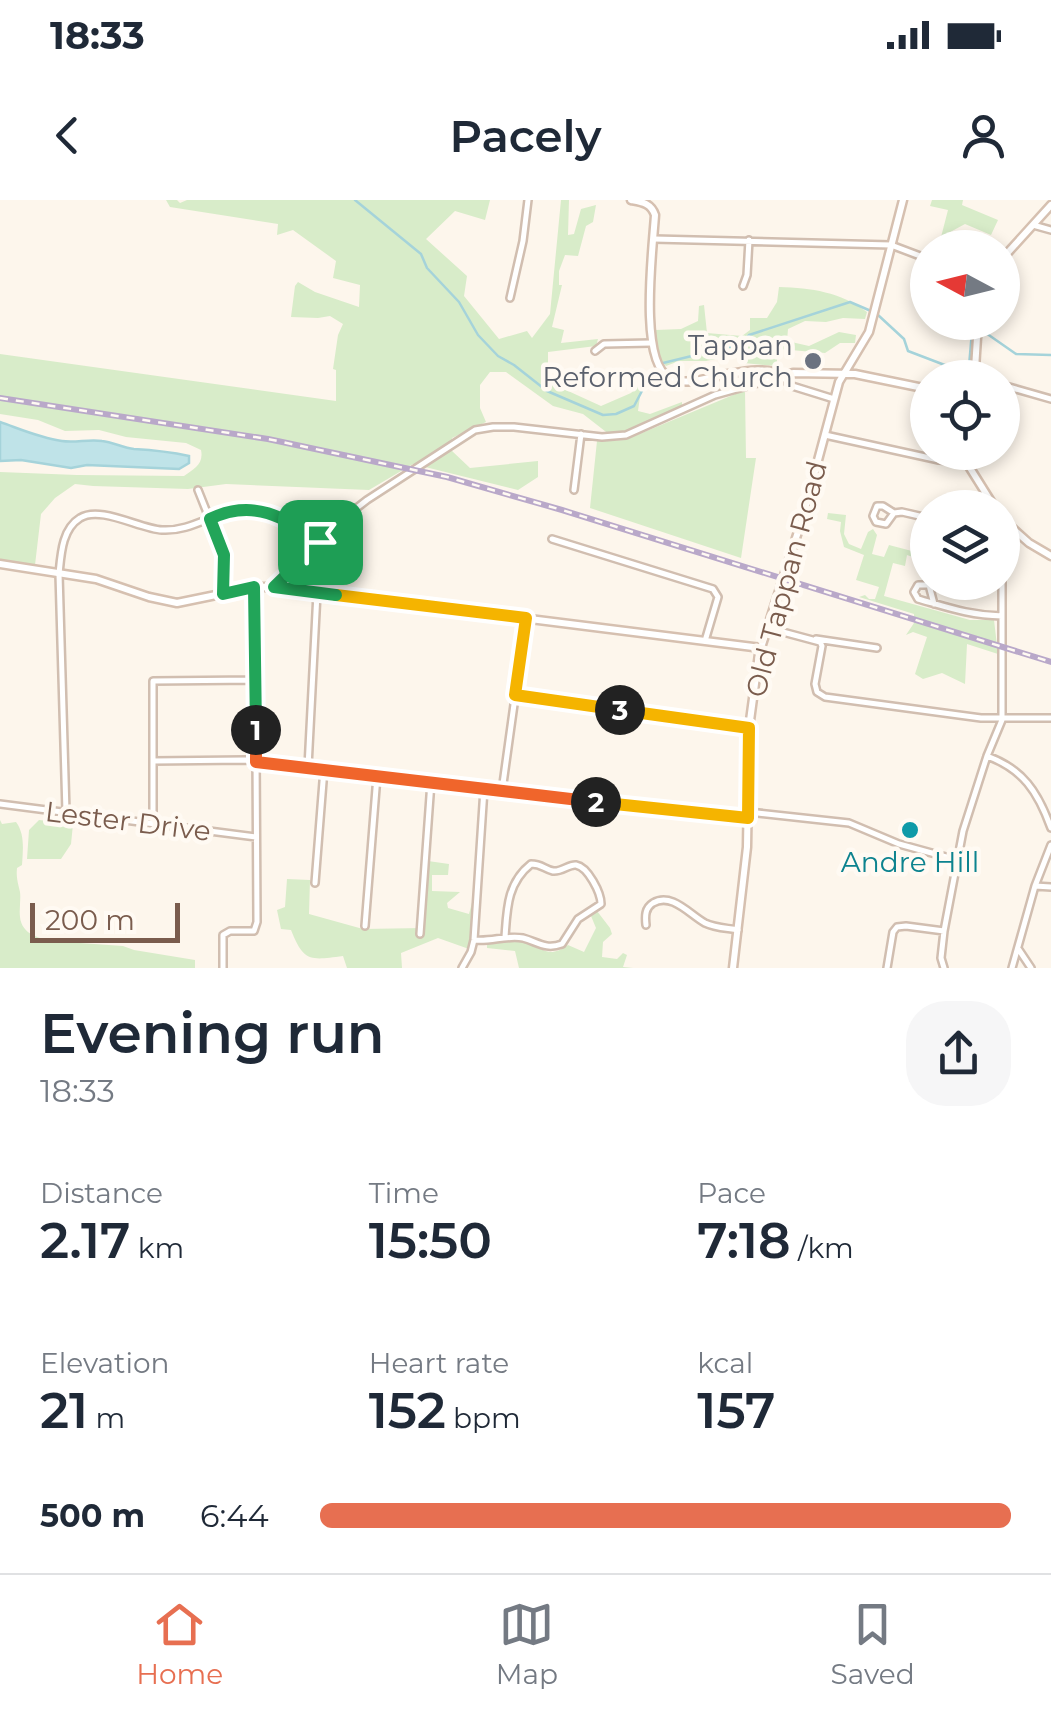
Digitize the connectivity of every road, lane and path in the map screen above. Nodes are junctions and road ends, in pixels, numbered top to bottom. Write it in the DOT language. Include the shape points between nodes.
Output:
graph roads {
  1 [pos="528,200"];
  2 [pos="631,200"];
  3 [pos="903,200"];
  4 [pos="1051,205"];
  5 [pos="1033,224"];
  6 [pos="1051,230"];
  7 [pos="1020,238"];
  8 [pos="654,239"];
  9 [pos="749,240"];
  10 [pos="891,246"];
  11 [pos="910,253"];
  12 [pos="743,286"];
  13 [pos="510,298"];
  14 [pos="651,342"];
  15 [pos="595,351"];
  16 [pos="746,372"];
  17 [pos="843,373"];
  18 [pos="783,376"];
  19 [pos="762,381"];
  20 [pos="910,386"];
  21 [pos="1020,390"];
  22 [pos="834,399"];
  23 [pos="1051,399"];
  24 [pos="581,434"];
  25 [pos="825,435"];
  26 [pos="910,454"];
  27 [pos="198,490"];
  28 [pos="574,490"];
  29 [pos="894,513"];
  30 [pos="910,514"];
  31 [pos="210,519"];
  32 [pos="1020,536"];
  33 [pos="552,539"];
  34 [pos="320,542"];
  35 [pos="1051,556"];
  36 [pos="0,564"];
  37 [pos="59,574"];
  38 [pos="254,587"];
  39 [pos="274,587"];
  40 [pos="317,593"];
  41 [pos="223,594"];
  42 [pos="1002,600"];
  43 [pos="934,604"];
  44 [pos="1002,616"];
  45 [pos="526,618"];
  46 [pos="767,627"];
  47 [pos="815,639"];
  48 [pos="705,641"];
  49 [pos="761,648"];
  50 [pos="877,648"];
  51 [pos="255,680"];
  52 [pos="515,695"];
  53 [pos="1051,718"];
  54 [pos="1002,720"];
  55 [pos="749,728"];
  56 [pos="987,756"];
  57 [pos="153,762"];
  58 [pos="256,762"];
  59 [pos="308,767"];
  60 [pos="324,769"];
  61 [pos="377,776"];
  62 [pos="431,782"];
  63 [pos="484,789"];
  64 [pos="502,791"];
  65 [pos="0,804"];
  66 [pos="66,812"];
  67 [pos="748,815"];
  68 [pos="153,824"];
  69 [pos="1051,828"];
  70 [pos="256,837"];
  71 [pos="1051,845"];
  72 [pos="957,860"];
  73 [pos="315,882"];
  74 [pos="1035,886"];
  75 [pos="1051,886"];
  76 [pos="646,925"];
  77 [pos="365,926"];
  78 [pos="738,930"];
  79 [pos="944,931"];
  80 [pos="420,934"];
  81 [pos="505,938"];
  82 [pos="474,940"];
  83 [pos="1018,949"];
  84 [pos="223,968"];
  85 [pos="462,968"];
  86 [pos="732,968"];
  87 [pos="887,968"];
  88 [pos="944,968"];
  89 [pos="1012,968"];
  90 [pos="1031,968"];
  1 -- 13 [label="street"];
  2 -- 8 [label="street" via="652,208"];
  3 -- 10 [label="street, Old Tappan Road"];
  4 -- 5 [label="street"];
  5 -- 6 [label="street"];
  5 -- 7 [label="street"];
  8 -- 9 [label="street"];
  8 -- 14 [label="street"];
  9 -- 10 [label="street"];
  9 -- 12 [label="street"];
  10 -- 11 [label="street"];
  10 -- 17 [label="street, Old Tappan Road" via="863,345"];
  14 -- 15 [label="street" via="604,344"];
  14 -- 16 [label="street" via="668,378"];
  16 -- 18 [label="street"];
  16 -- 19 [label="street"];
  17 -- 18 [label="street"];
  17 -- 20 [label="street"];
  17 -- 22 [label="street, Old Tappan Road"];
  18 -- 19 [label="street"];
  18 -- 22 [label="street" via="789,385"];
  19 -- 24 [label="street" via="626,435"];
  21 -- 23 [label="street"];
  22 -- 25 [label="street, Old Tappan Road"];
  24 -- 28 [label="street"];
  24 -- 34 [label="street" via="475,430 367,500"];
  25 -- 26 [label="street"];
  25 -- 46 [label="street, Old Tappan Road"];
  27 -- 31 [label="street"];
  29 -- 30 [label="street"];
  31 -- 34 [label="street" via="255,510"];
  31 -- 37 [label="street" via="166,531 101,515 81,517 65,537"];
  31 -- 41 [label="street" via="224,555"];
  32 -- 35 [label="street"];
  33 -- 48 [label="street" via="712,589 718,597"];
  34 -- 39 [label="street"];
  36 -- 37 [label="street"];
  37 -- 41 [label="street" via="163,601"];
  37 -- 66 [label="street"];
  38 -- 39 [label="street"];
  38 -- 41 [label="street"];
  38 -- 51 [label="street"];
  39 -- 40 [label="street"];
  40 -- 45 [label="street"];
  40 -- 59 [label="street"];
  42 -- 44 [label="street"];
  43 -- 43 [label="street" via="915,596 918,585 929,585"];
  43 -- 44 [label="street"];
  44 -- 54 [label="street"];
  45 -- 48 [label="street"];
  45 -- 52 [label="street"];
  46 -- 47 [label="street"];
  46 -- 49 [label="street, Old Tappan Road"];
  47 -- 50 [label="street"];
  47 -- 54 [label="street" via="822,646 815,684 820,695"];
  48 -- 49 [label="street"];
  49 -- 55 [label="street, Old Tappan Road"];
  51 -- 57 [label="street" via="152,681"];
  51 -- 58 [label="street"];
  52 -- 55 [label="street"];
  52 -- 64 [label="street"];
  53 -- 54 [label="street"];
  54 -- 56 [label="street"];
  55 -- 67 [label="street, Old Tappan Road"];
  56 -- 69 [label="street" via="1022,776"];
  56 -- 72 [label="street"];
  57 -- 58 [label="street"];
  57 -- 68 [label="street"];
  58 -- 59 [label="street"];
  58 -- 70 [label="street"];
  59 -- 60 [label="street"];
  60 -- 61 [label="street"];
  60 -- 73 [label="street"];
  61 -- 62 [label="street"];
  61 -- 77 [label="street"];
  62 -- 63 [label="street"];
  62 -- 80 [label="street"];
  63 -- 64 [label="street"];
  63 -- 82 [label="street"];
  64 -- 67 [label="street"];
  65 -- 66 [label="street, Lester Drive"];
  66 -- 68 [label="street, Lester Drive"];
  67 -- 72 [label="street" via="834,820"];
  67 -- 78 [label="street, Old Tappan Road"];
  68 -- 70 [label="street, Lester Drive"];
  70 -- 84 [label="street" via="257,927 223,935"];
  71 -- 74 [label="street"];
  72 -- 79 [label="street"];
  74 -- 75 [label="street"];
  74 -- 83 [label="street"];
  76 -- 78 [label="street" via="648,906 666,900 705,923"];
  78 -- 86 [label="street, Old Tappan Road"];
  79 -- 87 [label="street" via="897,928"];
  79 -- 88 [label="street"];
  81 -- 81 [label="street" via="562,944 578,919 601,904 601,894 581,866 552,871 531,864 512,889"];
  81 -- 82 [label="street"];
  82 -- 85 [label="street"];
  83 -- 89 [label="street"];
  83 -- 90 [label="street"];
}
